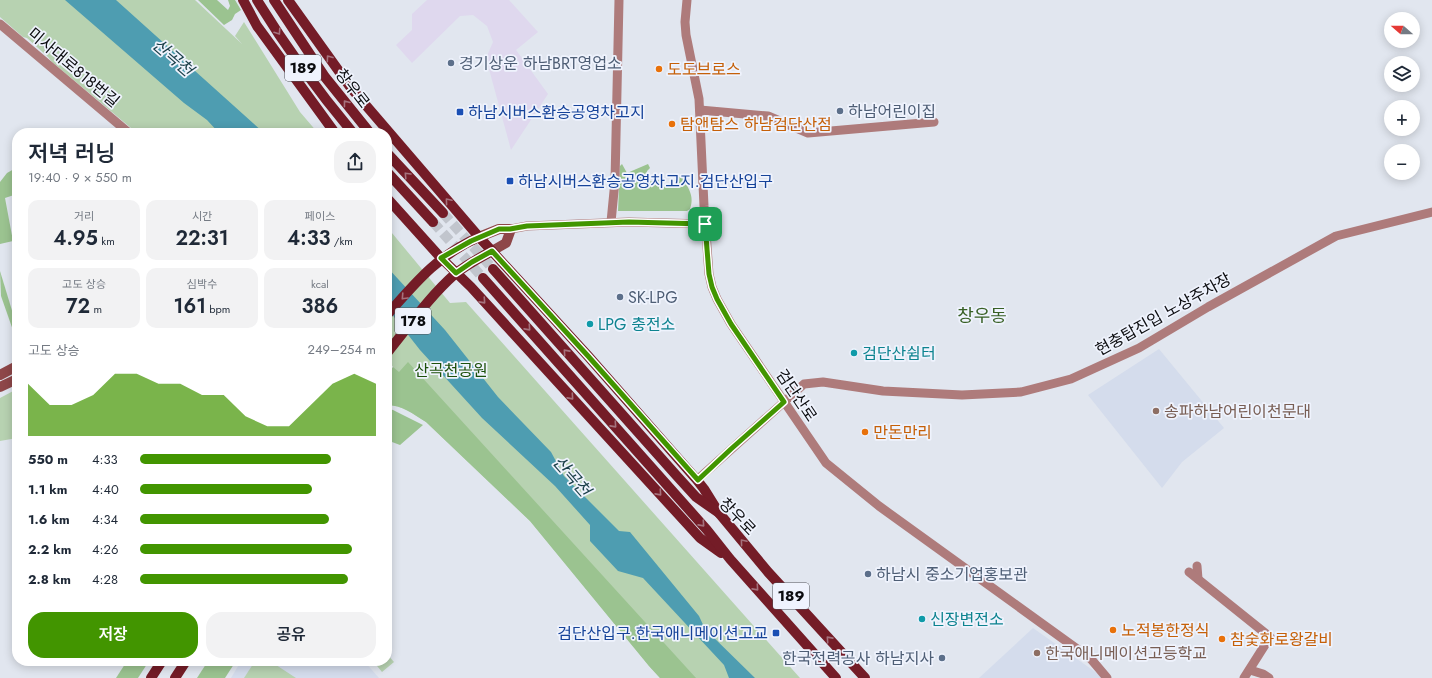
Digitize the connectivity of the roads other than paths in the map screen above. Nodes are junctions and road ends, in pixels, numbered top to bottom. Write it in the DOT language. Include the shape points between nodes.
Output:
graph roads {
  1 [pos="243,0"];
  2 [pos="256,0"];
  3 [pos="274,0"];
  4 [pos="288,0"];
  5 [pos="619,0"];
  6 [pos="687,0"];
  7 [pos="0,24"];
  8 [pos="700,110"];
  9 [pos="934,122"];
  10 [pos="123,128"];
  11 [pos="330,128"];
  12 [pos="349,128"];
  13 [pos="366,128"];
  14 [pos="385,128"];
  15 [pos="392,136"];
  16 [pos="392,158"];
  17 [pos="392,177"];
  18 [pos="392,204"];
  19 [pos="1432,212"];
  20 [pos="443,213"];
  21 [pos="433,222"];
  22 [pos="611,222"];
  23 [pos="705,224"];
  24 [pos="510,229"];
  25 [pos="479,238"];
  26 [pos="492,251"];
  27 [pos="441,258"];
  28 [pos="493,269"];
  29 [pos="456,273"];
  30 [pos="483,278"];
  31 [pos="392,310"];
  32 [pos="392,347"];
  33 [pos="12,369"];
  34 [pos="0,375"];
  35 [pos="12,381"];
  36 [pos="0,387"];
  37 [pos="784,402"];
  38 [pos="698,480"];
  39 [pos="718,513"];
  40 [pos="730,560"];
  41 [pos="1197,566"];
  42 [pos="1189,572"];
  43 [pos="1198,579"];
  44 [pos="159,666"];
  45 [pos="183,666"];
  46 [pos="1250,670"];
  47 [pos="151,678"];
  48 [pos="175,678"];
  49 [pos="836,678"];
  50 [pos="865,678"];
  51 [pos="1107,678"];
  52 [pos="1244,678"];
  53 [pos="1270,678"];
  1 -- 11 [label="main road" via="257,26"];
  2 -- 12 [label="main road, 창우로 / 189, one-way" via="299,63"];
  13 -- 3 [label="main road, 창우로 / 189, one-way" via="325,76"];
  14 -- 4 [label="main road, one-way" via="351,88"];
  5 -- 22 [label="street" via="615,182"];
  6 -- 8 [label="street, 검단산로" via="686,35"];
  7 -- 10 [label="street, 미사대로818번길"];
  8 -- 9 [label="street" via="768,116 808,133"];
  8 -- 23 [label="street, 검단산로"];
  25 -- 15 [label="main road, one-way"];
  20 -- 16 [label="main road, one-way"];
  17 -- 21 [label="main road"];
  18 -- 27 [label="main road"];
  19 -- 37 [label="street, 현충탑진입 노상주차장" via="1336,236 1139,348 1071,379 1021,392 962,395 918,394 813,382 804,384"];
  22 -- 23 [label="street"];
  22 -- 24 [label="street"];
  23 -- 37 [label="street, 검단산로" via="709,274 717,299"];
  24 -- 25 [label="street" via="499,229"];
  24 -- 26 [label="street" via="506,243"];
  25 -- 26 [label="main road"];
  25 -- 27 [label="main road, 178"];
  26 -- 29 [label="main road, 178"];
  26 -- 38 [label="main road"];
  27 -- 29 [label="main road"];
  27 -- 31 [label="main road, 178, one-way"];
  39 -- 28 [label="main road, 창우로 / 189, one-way" via="696,497"];
  29 -- 32 [label="main road, 178"];
  29 -- 40 [label="main road, one-way" via="700,538"];
  30 -- 40 [label="main road, 창우로 / 189, one-way" via="707,530"];
  33 -- 34 [label="street"];
  35 -- 36 [label="street"];
  37 -- 38 [label="street, 현충탑진입 노상주차장"];
  37 -- 51 [label="street, 검단산로" via="826,463 879,506 1092,659"];
  38 -- 39 [label="main road"];
  50 -- 39 [label="main road, 창우로 / 189, one-way"];
  40 -- 49 [label="main road, 창우로 / 189, one-way"];
  41 -- 43 [label="street"];
  42 -- 43 [label="street"];
  43 -- 46 [label="street" via="1270,637"];
  44 -- 47 [label="main road"];
  45 -- 48 [label="main road"];
  46 -- 52 [label="street"];
  46 -- 53 [label="street"];
}
